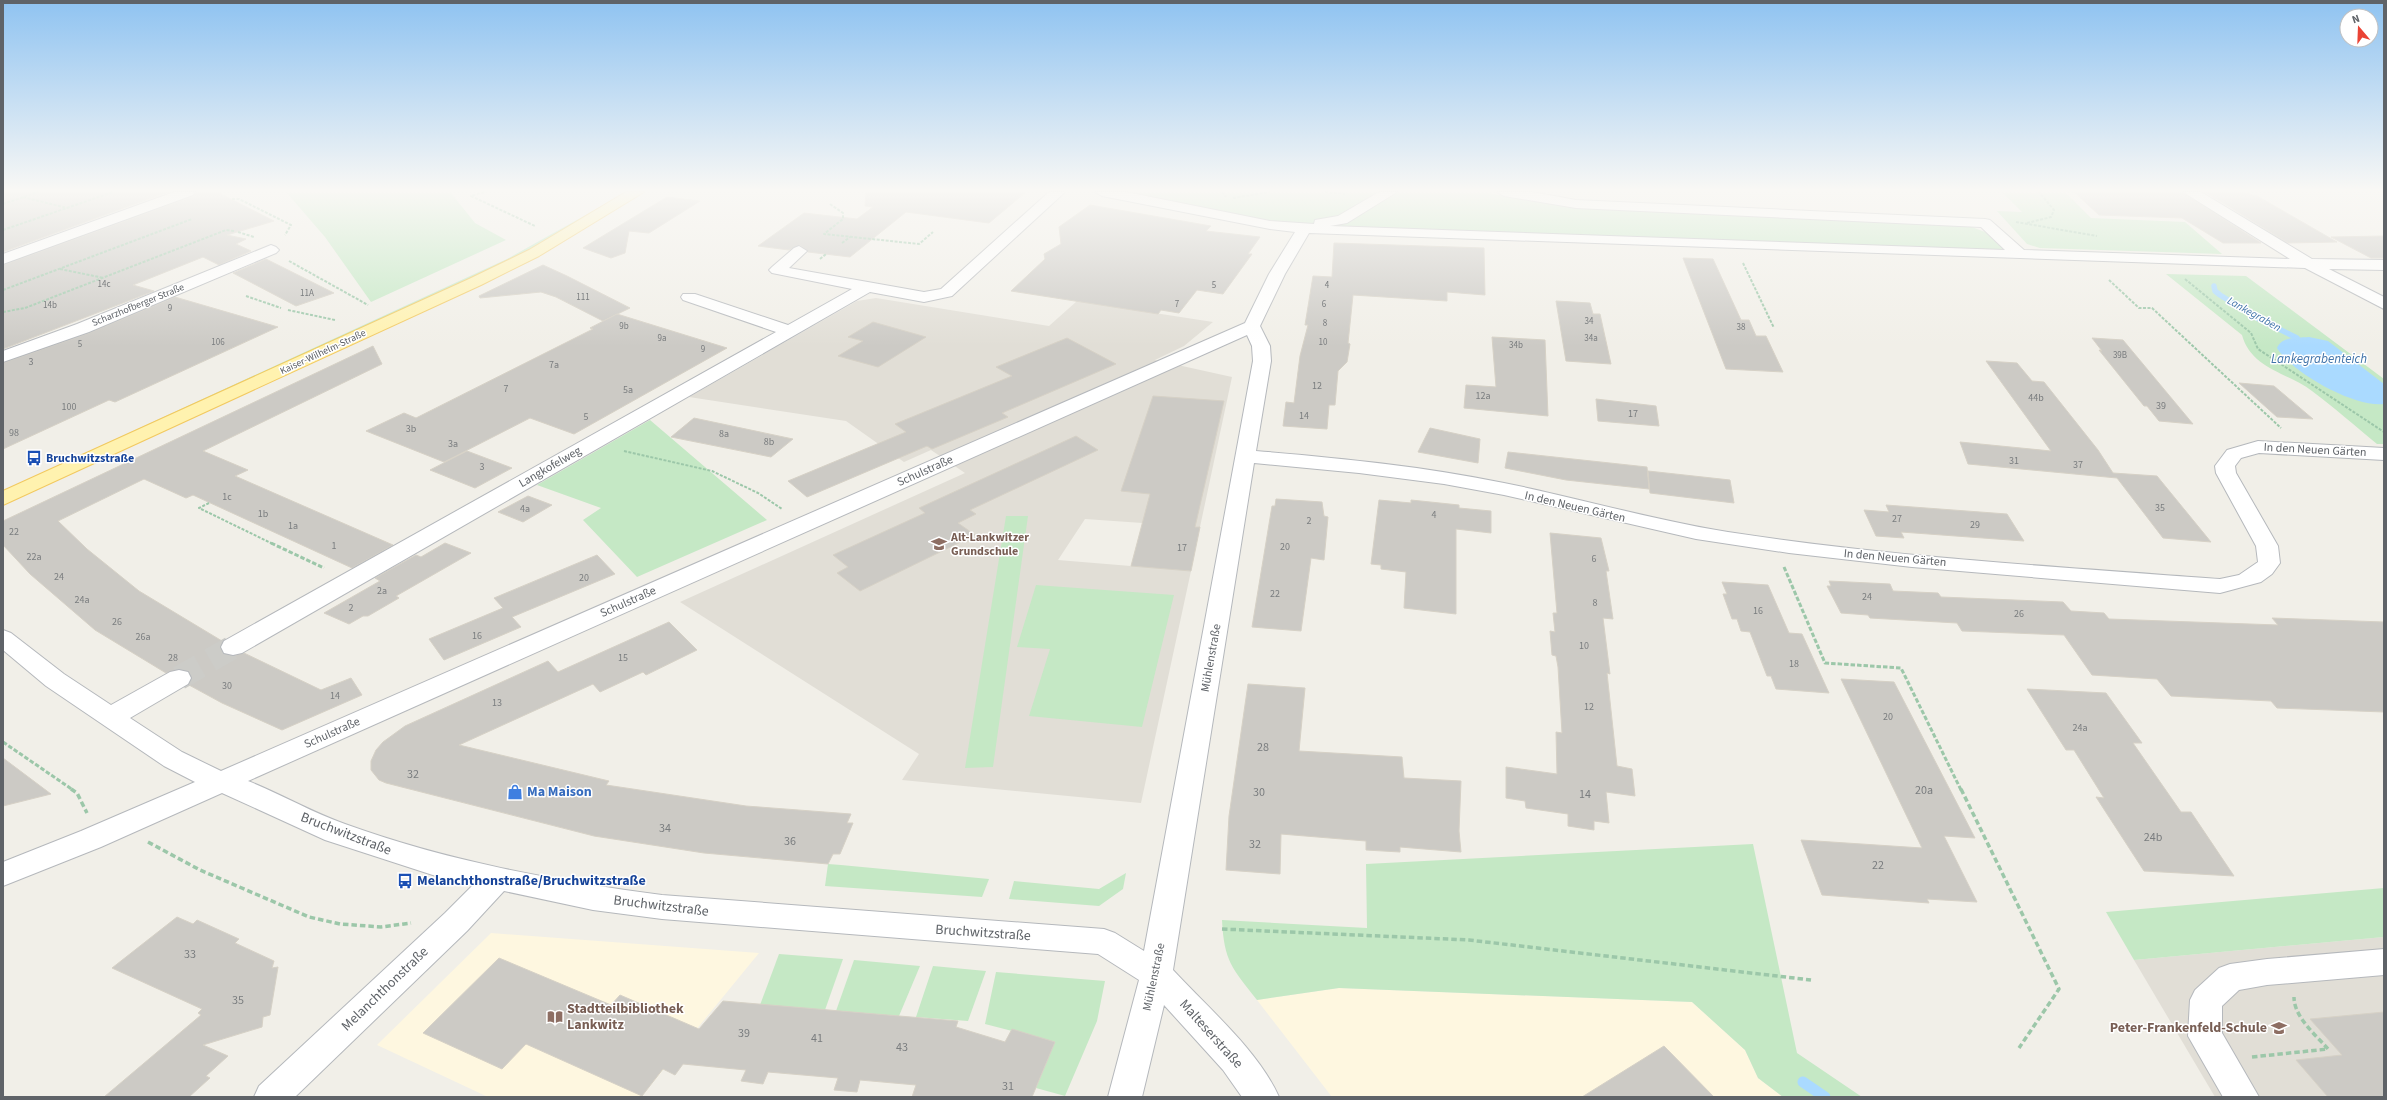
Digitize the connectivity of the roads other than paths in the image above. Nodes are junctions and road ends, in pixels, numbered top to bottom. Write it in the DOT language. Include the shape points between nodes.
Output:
graph roads {
  1 [pos="46,243"];
  2 [pos="525,243"];
  3 [pos="549,243"];
  4 [pos="1001,243"];
  5 [pos="1295,243"];
  6 [pos="1699,243"];
  7 [pos="2007,243"];
  8 [pos="2275,243"];
  9 [pos="271,250"];
  10 [pos="799,251"];
  11 [pos="2020,255"];
  12 [pos="3,259"];
  13 [pos="2311,265"];
  14 [pos="2384,265"];
  15 [pos="867,287"];
  16 [pos="689,297"];
  17 [pos="2384,304"];
  18 [pos="1252,326"];
  19 [pos="790,332"];
  20 [pos="3,357"];
  21 [pos="2384,454"];
  22 [pos="1246,456"];
  23 [pos="3,484"];
  24 [pos="3,500"];
  25 [pos="3,638"];
  26 [pos="233,647"];
  27 [pos="179,678"];
  28 [pos="111,717"];
  29 [pos="222,782"];
  30 [pos="3,874"];
  31 [pos="497,879"];
  32 [pos="2384,962"];
  33 [pos="1156,974"];
  34 [pos="271,1097"];
  35 [pos="1125,1097"];
  36 [pos="1262,1097"];
  37 [pos="2242,1097"];
  1 -- 12 [label="street"];
  2 -- 23 [label="main road, Kaiser-Wilhelm-Straße" via="494,261"];
  3 -- 24 [label="main road, Kaiser-Wilhelm-Straße" via="482,279"];
  4 -- 15 [label="street" via="946,293 924,298"];
  5 -- 18 [label="street" via="1277,274"];
  6 -- 11 [label="street"];
  7 -- 11 [label="street"];
  8 -- 13 [label="street"];
  9 -- 20 [label="street, Scharzhofberger Straße" via="101,321"];
  10 -- 15 [label="street" via="777,270"];
  11 -- 13 [label="street"];
  13 -- 14 [label="street"];
  13 -- 17 [label="street"];
  15 -- 19 [label="street, Langkofelweg"];
  16 -- 19 [label="street"];
  18 -- 22 [label="street, Mühlenstraße" via="1261,346 1262,361"];
  18 -- 29 [label="street, Schulstraße"];
  19 -- 26 [label="street, Langkofelweg"];
  21 -- 22 [label="street, In den Neuen Gärten" via="2273,447 2258,447 2234,454 2225,466 2226,473 2267,546 2269,563 2260,574 2239,583 2220,586 1864,556 1774,545 1640,522 1473,483 1370,468"];
  22 -- 33 [label="street, Mühlenstraße"];
  25 -- 28 [label="street, Bruchwitzstraße" via="55,680"];
  27 -- 28 [label="street"];
  28 -- 29 [label="street, Bruchwitzstraße" via="173,759"];
  29 -- 30 [label="street, Schulstraße"];
  29 -- 31 [label="street, Bruchwitzstraße" via="335,832 442,867"];
  31 -- 33 [label="street, Bruchwitzstraße" via="593,898 662,907 1104,942"];
  31 -- 34 [label="street, Melanchthonstraße" via="456,922"];
  32 -- 37 [label="street" via="2267,972 2230,978 2206,1000 2204,1036"];
  33 -- 35 [label="street, Mühlenstraße"];
  33 -- 36 [label="street, Malteserstraße" via="1235,1059"];
}
